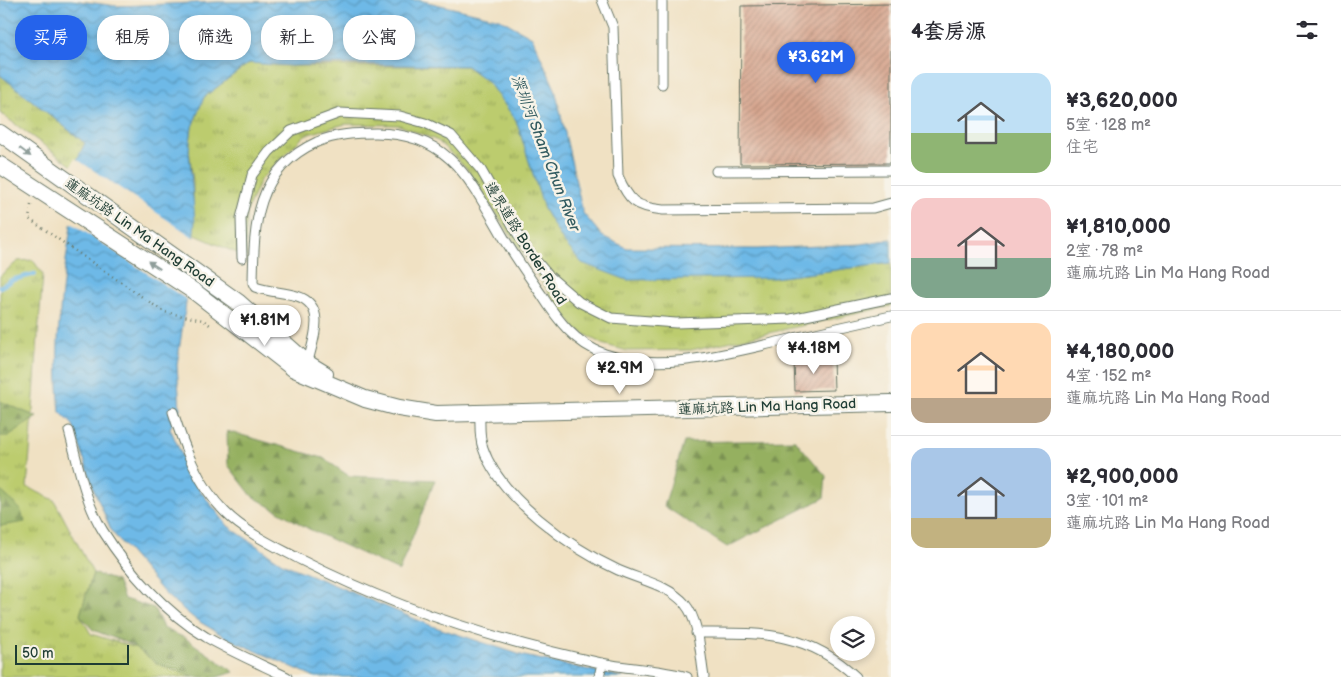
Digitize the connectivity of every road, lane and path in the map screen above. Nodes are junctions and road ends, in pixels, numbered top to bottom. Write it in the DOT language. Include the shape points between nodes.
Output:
graph roads {
  1 [pos="602,0"];
  2 [pos="662,0"];
  3 [pos="662,84"];
  4 [pos="0,133"];
  5 [pos="0,164"];
  6 [pos="891,170"];
  7 [pos="716,171"];
  8 [pos="36,187"];
  9 [pos="891,203"];
  10 [pos="242,258"];
  11 [pos="891,298"];
  12 [pos="891,316"];
  13 [pos="203,320"];
  14 [pos="306,368"];
  15 [pos="891,403"];
  16 [pos="174,412"];
  17 [pos="480,414"];
  18 [pos="69,431"];
  19 [pos="696,633"];
  20 [pos="602,663"];
  21 [pos="288,677"];
  22 [pos="599,677"];
  23 [pos="687,677"];
  24 [pos="704,677"];
  25 [pos="856,677"];
  1 -- 9 [label="lane" via="613,27 618,176 634,202 644,208 663,210 873,208"];
  2 -- 3 [label="lane"];
  4 -- 14 [label="street, 蓮麻坑路 Lin Ma Hang Road, one-way" via="238,302"];
  5 -- 8 [label="street, 蓮麻坑路 Lin Ma Hang Road"];
  6 -- 7 [label="lane"];
  8 -- 13 [label="path" via="30,219 47,234 164,312"];
  14 -- 8 [label="street, 蓮麻坑路 Lin Ma Hang Road, one-way" via="294,369 195,292"];
  10 -- 11 [label="lane" via="241,218 252,175 269,152 291,131 340,114 400,116 451,135 481,170 526,250 579,302 611,318 676,323 791,319"];
  12 -- 14 [label="lane, 邊界道路 Border Road" via="702,359 641,360 604,354 577,339 557,318 455,162 422,141 404,135 351,134 319,141 298,153 274,177 262,197 254,232 255,287 299,297 313,307 317,318 316,333"];
  14 -- 17 [label="street, 蓮麻坑路 Lin Ma Hang Road" via="365,399 409,411"];
  15 -- 17 [label="street, 蓮麻坑路 Lin Ma Hang Road"];
  16 -- 20 [label="lane" via="182,442 203,484 225,512 259,538 352,585 438,617 505,640"];
  17 -- 19 [label="lane" via="480,434 488,458 528,510 579,549 677,596 689,610"];
  18 -- 21 [label="lane" via="82,481 102,530 131,570 168,608 204,636"];
  19 -- 24 [label="lane"];
  19 -- 25 [label="lane" via="778,635 809,646 844,666"];
  20 -- 22 [label="lane"];
  20 -- 23 [label="lane"];
}
